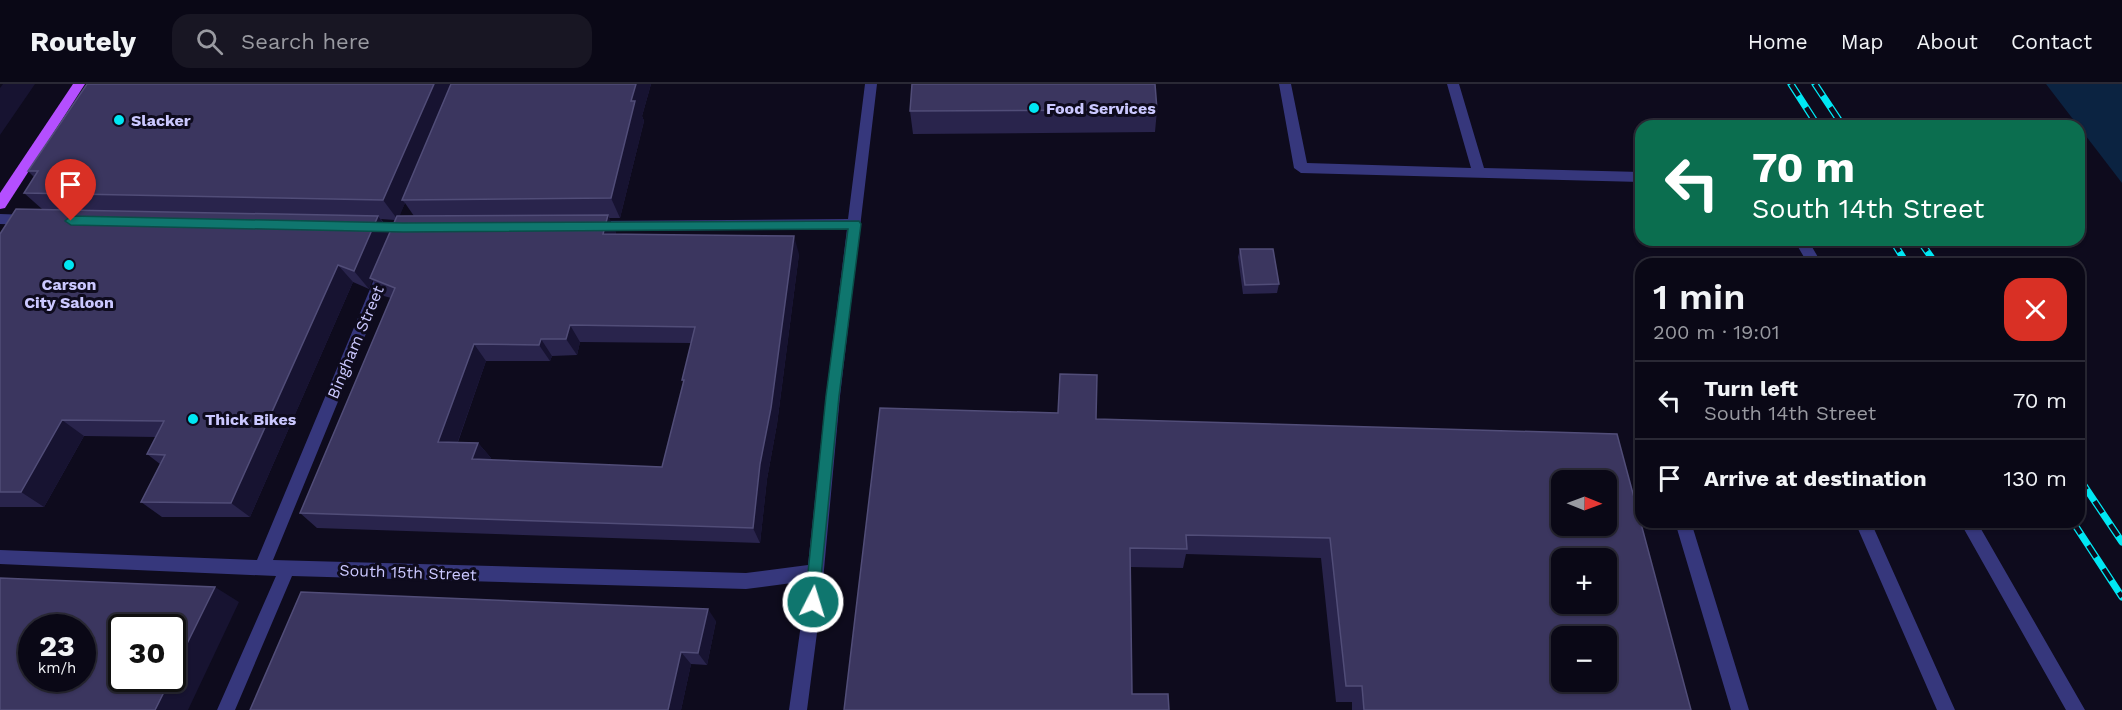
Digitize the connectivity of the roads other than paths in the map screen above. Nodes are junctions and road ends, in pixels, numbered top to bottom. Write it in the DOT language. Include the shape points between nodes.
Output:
graph roads {
  1 [pos="79,84"];
  2 [pos="871,84"];
  3 [pos="1285,84"];
  4 [pos="1453,84"];
  5 [pos="1479,173"];
  6 [pos="1635,177"];
  7 [pos="0,204"];
  8 [pos="0,219"];
  9 [pos="47,220"];
  10 [pos="855,224"];
  11 [pos="579,226"];
  12 [pos="389,260"];
  13 [pos="1685,528"];
  14 [pos="1866,528"];
  15 [pos="1971,528"];
  16 [pos="0,557"];
  17 [pos="262,568"];
  18 [pos="287,569"];
  19 [pos="816,572"];
  20 [pos="226,710"];
  21 [pos="798,710"];
  22 [pos="1740,710"];
  23 [pos="1946,710"];
  24 [pos="2076,710"];
  1 -- 7 [label="main road"];
  2 -- 10 [label="street"];
  3 -- 5 [label="street" via="1300,168"];
  4 -- 5 [label="street"];
  5 -- 6 [label="street"];
  8 -- 9 [label="street"];
  10 -- 11 [label="street"];
  10 -- 19 [label="street" via="832,396"];
  12 -- 17 [label="street, Bingham Street"];
  13 -- 22 [label="street"];
  14 -- 23 [label="street"];
  15 -- 24 [label="street"];
  16 -- 17 [label="street, South 15th Street"];
  17 -- 18 [label="street, South 15th Street"];
  18 -- 19 [label="street, South 15th Street" via="746,581"];
  18 -- 20 [label="street"];
  19 -- 21 [label="street"];
}
